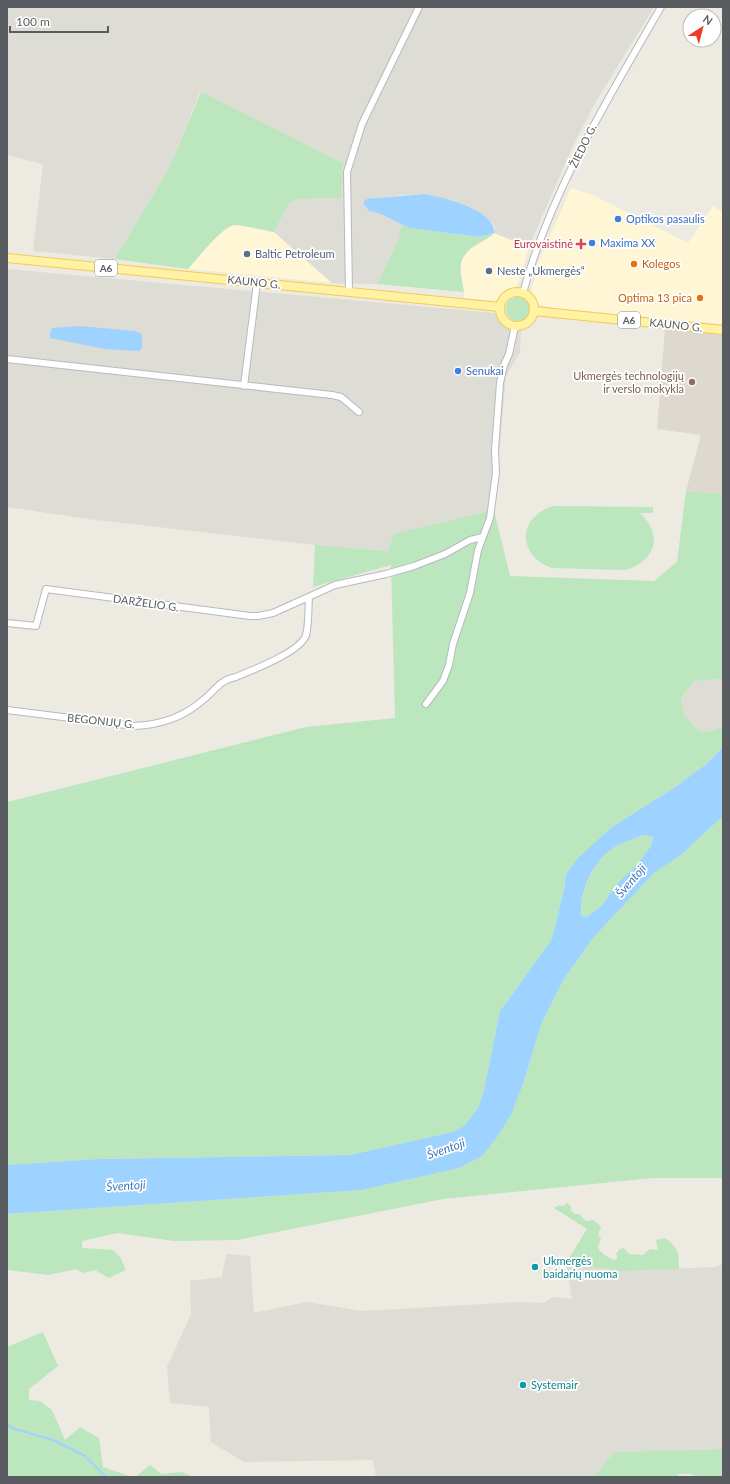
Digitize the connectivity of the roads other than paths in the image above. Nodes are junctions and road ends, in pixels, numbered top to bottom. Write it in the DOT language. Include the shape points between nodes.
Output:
graph roads {
  1 [pos="419,7"];
  2 [pos="661,7"];
  3 [pos="7,258"];
  4 [pos="257,283"];
  5 [pos="349,292"];
  6 [pos="523,293"];
  7 [pos="500,308"];
  8 [pos="534,311"];
  9 [pos="515,326"];
  10 [pos="723,330"];
  11 [pos="7,359"];
  12 [pos="244,386"];
  13 [pos="359,412"];
  14 [pos="483,537"];
  15 [pos="309,598"];
  16 [pos="7,624"];
  17 [pos="426,704"];
  18 [pos="7,710"];
  1 -- 5 [label="street" via="362,124 347,172"];
  2 -- 6 [label="street, ŽIEDO G." via="582,145 535,251"];
  3 -- 4 [label="main road, KAUNO G. / A6"];
  4 -- 5 [label="main road, KAUNO G. / A6"];
  4 -- 12 [label="street"];
  5 -- 7 [label="main road, KAUNO G. / A6"];
  6 -- 7 [label="main road" via="508,295"];
  6 -- 8 [label="main road" via="532,300"];
  7 -- 9 [label="main road" via="503,318 508,324"];
  8 -- 9 [label="main road" via="523,326"];
  8 -- 10 [label="main road, KAUNO G. / A6"];
  9 -- 14 [label="street" via="500,383 495,450 496,473 490,518"];
  11 -- 12 [label="street"];
  12 -- 13 [label="street" via="341,397"];
  14 -- 15 [label="street" via="470,540 445,554 414,566 335,585"];
  14 -- 17 [label="street" via="449,665 443,681"];
  15 -- 16 [label="street, DARŽELIO G." via="273,614 250,616 46,589 36,626"];
  15 -- 18 [label="street, BEGONIJŲ G." via="306,634 300,645 276,659 229,678 193,708 167,721 134,726"];
}
